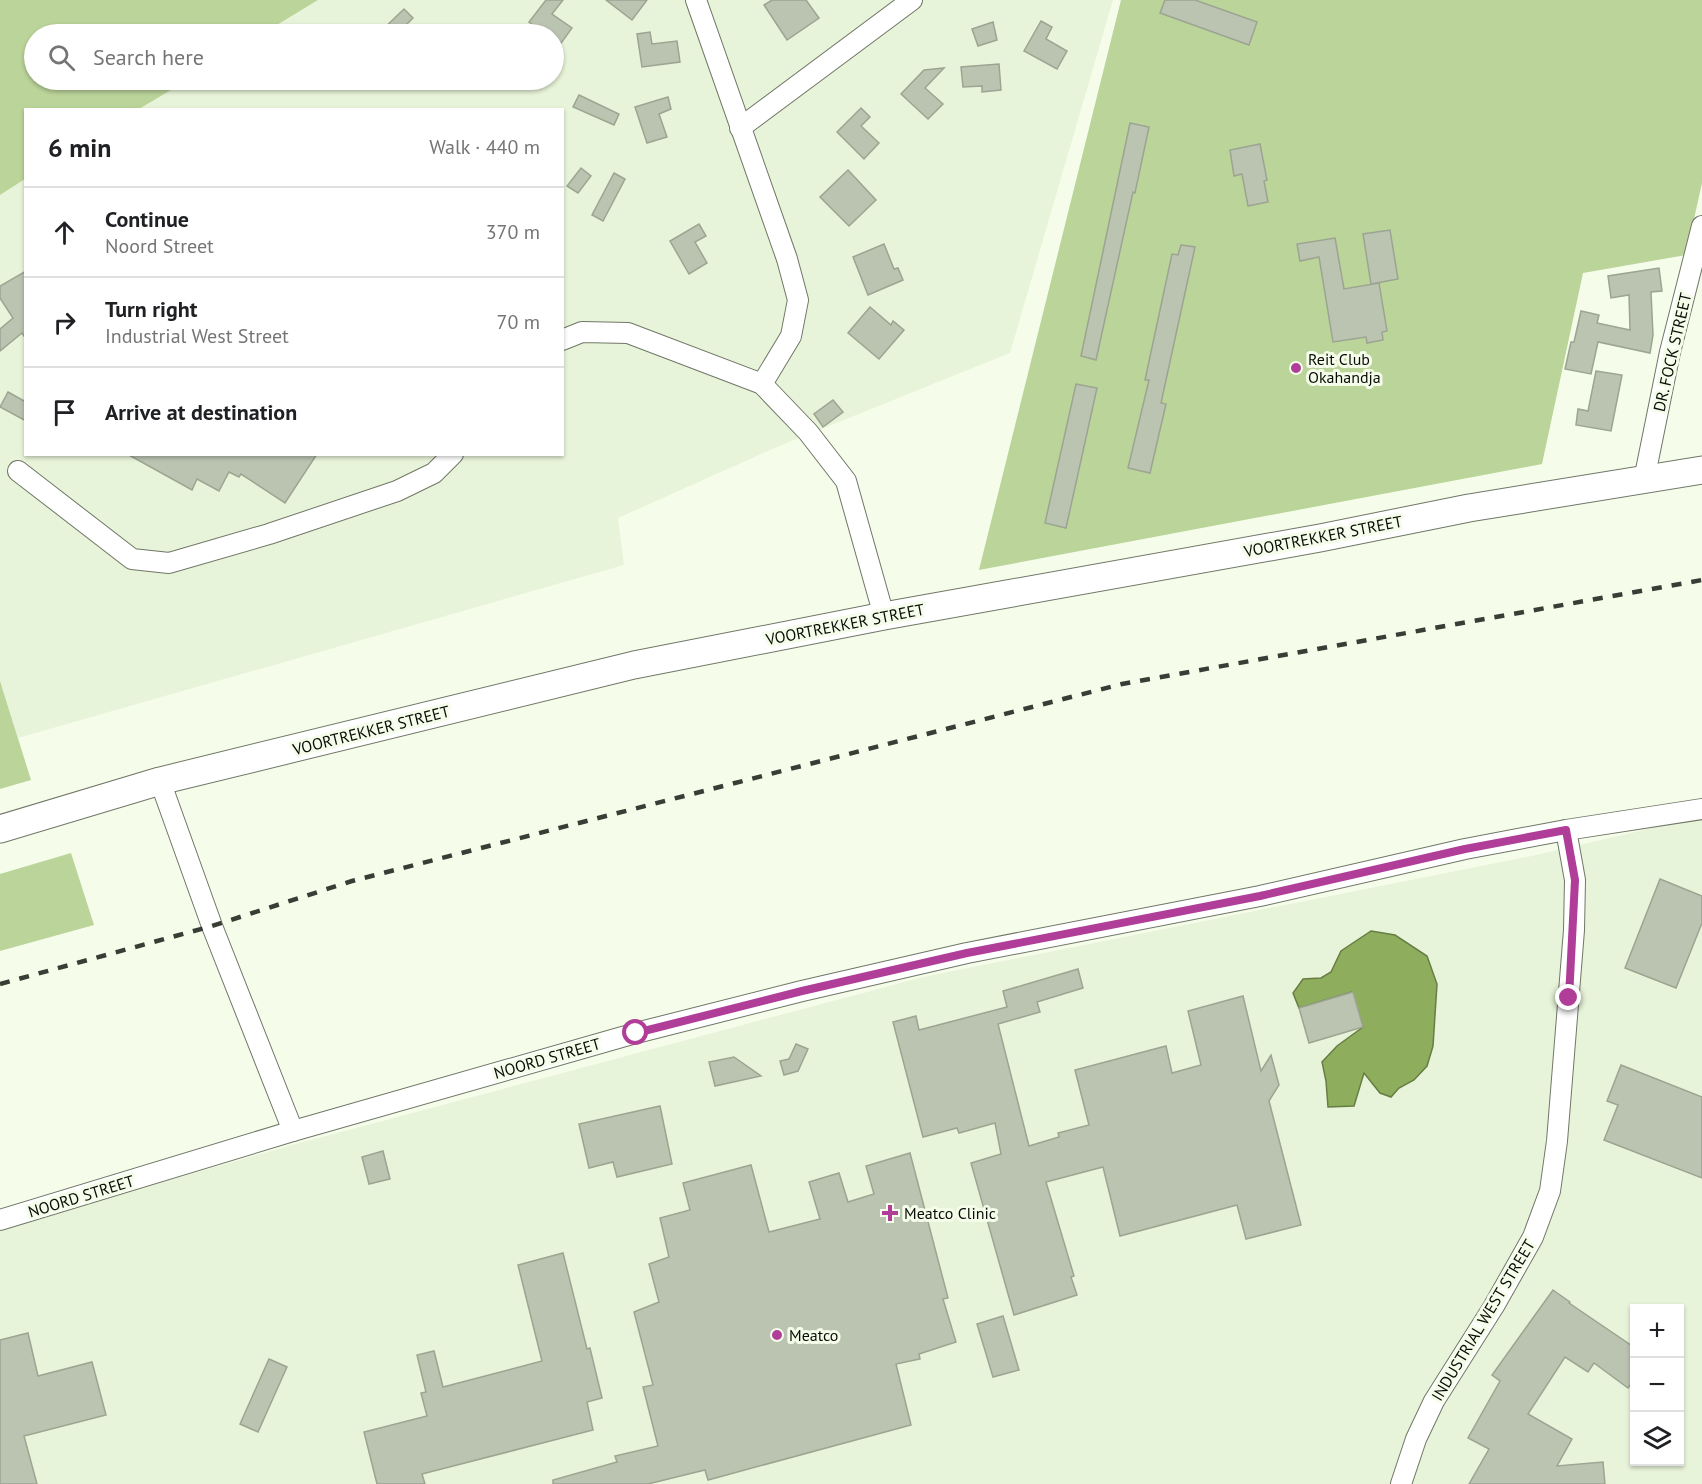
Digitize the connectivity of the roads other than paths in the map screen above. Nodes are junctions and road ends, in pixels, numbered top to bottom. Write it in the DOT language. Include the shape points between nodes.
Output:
graph roads {
  1 [pos="696,0"];
  2 [pos="912,0"];
  3 [pos="740,128"];
  4 [pos="1702,226"];
  5 [pos="564,339"];
  6 [pos="762,384"];
  7 [pos="451,456"];
  8 [pos="1702,470"];
  9 [pos="18,471"];
  10 [pos="1644,480"];
  11 [pos="884,616"];
  12 [pos="160,781"];
  13 [pos="1702,809"];
  14 [pos="0,829"];
  15 [pos="1566,830"];
  16 [pos="293,1131"];
  17 [pos="0,1220"];
  18 [pos="1401,1484"];
  1 -- 3 [label="street"];
  2 -- 3 [label="street"];
  3 -- 6 [label="street" via="798,300 791,336"];
  4 -- 10 [label="street, DR. FOCK STREET" via="1670,352"];
  5 -- 6 [label="street" via="582,332 628,333"];
  6 -- 11 [label="street" via="808,432 846,481"];
  7 -- 9 [label="street" via="434,473 397,491 169,563 132,559"];
  8 -- 10 [label="main road, VOORTREKKER STREET"];
  10 -- 11 [label="main road, VOORTREKKER STREET" via="1468,508"];
  11 -- 12 [label="main road, VOORTREKKER STREET" via="634,665"];
  12 -- 14 [label="main road, VOORTREKKER STREET"];
  12 -- 16 [label="street"];
  13 -- 15 [label="street, NOORD STREET"];
  15 -- 16 [label="street, NOORD STREET" via="1260,896 967,953 802,991 636,1033"];
  15 -- 18 [label="street, INDUSTRIAL WEST STREET" via="1575,880 1574,930 1550,1191 1533,1237 1434,1401"];
  16 -- 17 [label="street, NOORD STREET"];
}
